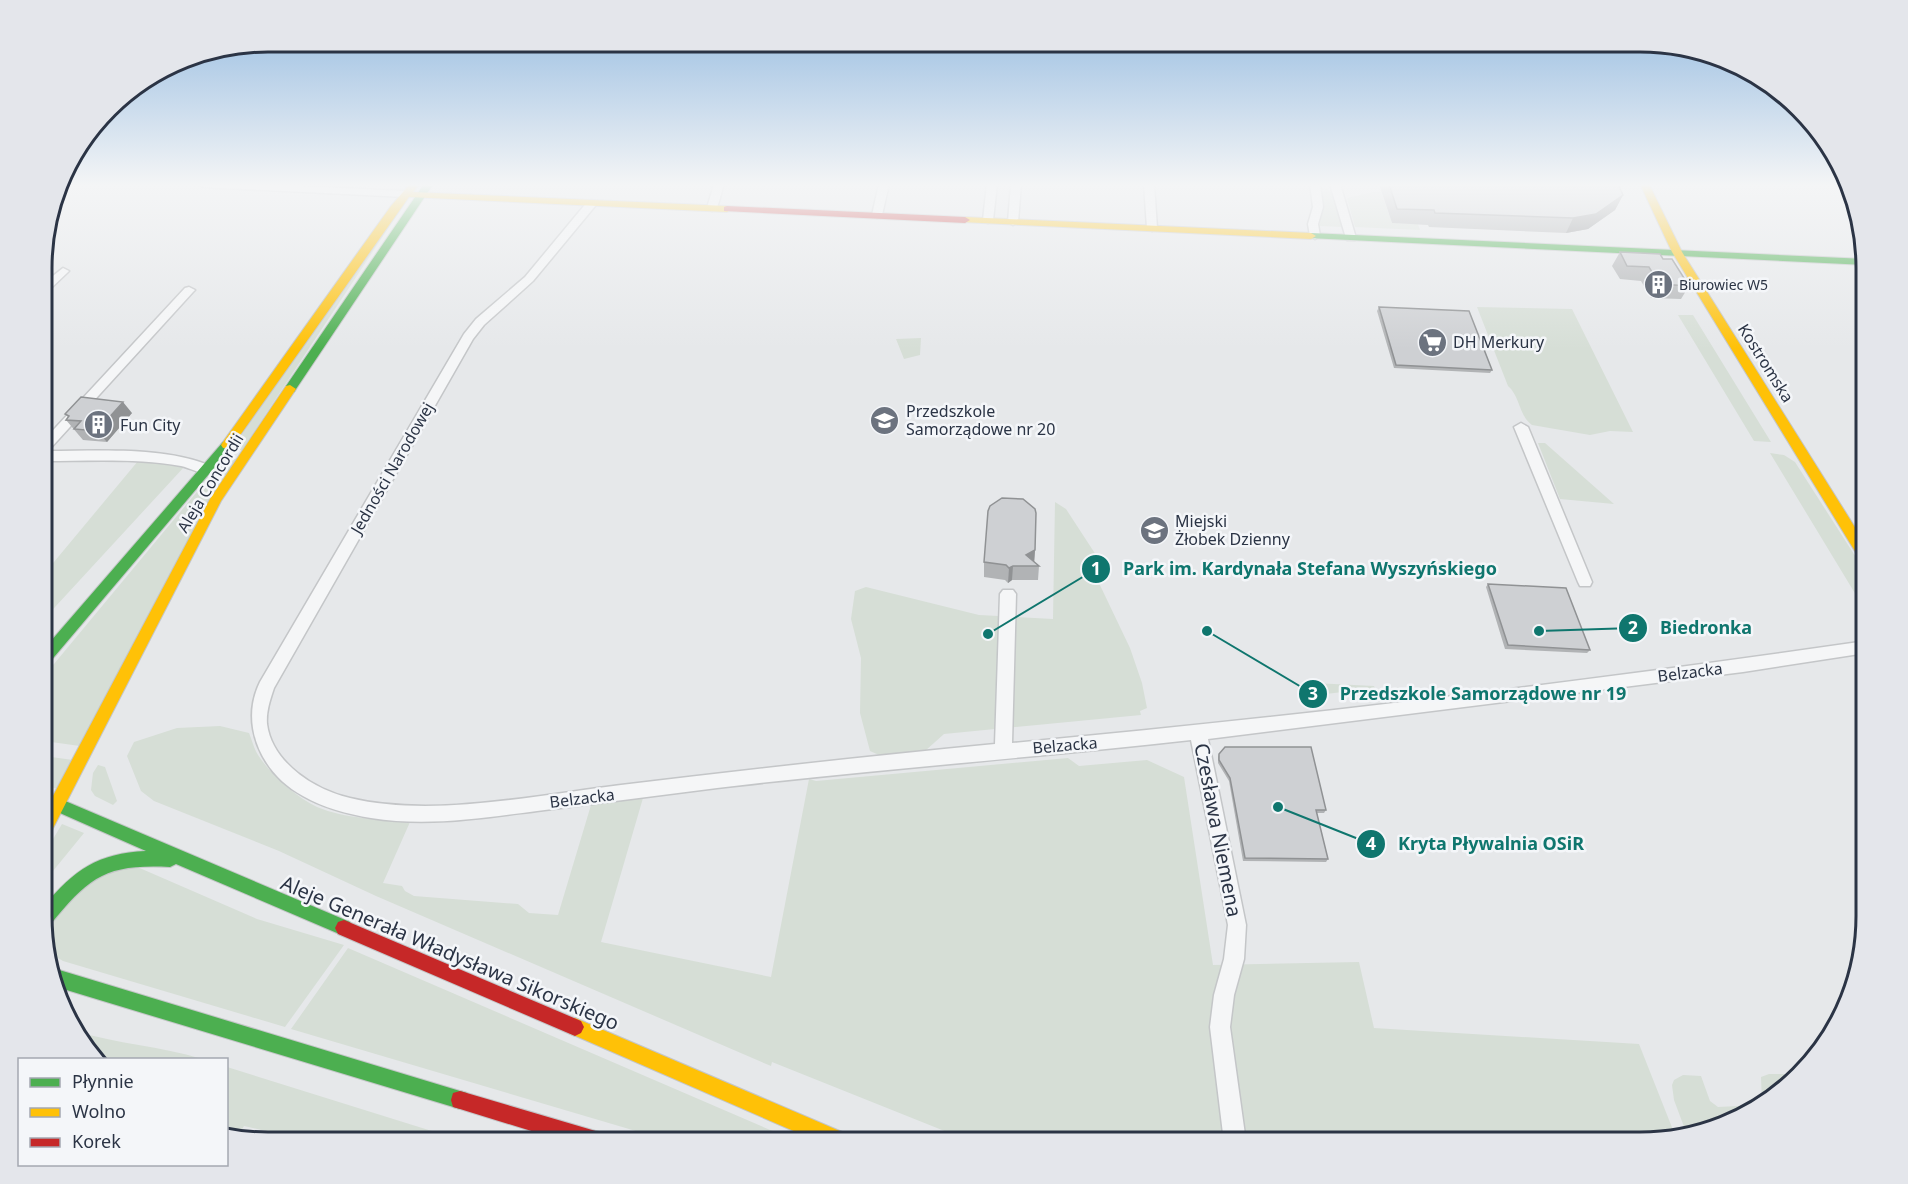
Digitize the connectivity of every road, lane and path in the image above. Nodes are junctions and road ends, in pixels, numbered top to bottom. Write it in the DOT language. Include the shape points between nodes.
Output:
graph roads {
  1 [pos="374,239"];
  2 [pos="387,239"];
  3 [pos="562,239"];
  4 [pos="1380,239"];
  5 [pos="1658,239"];
  6 [pos="1670,239"];
  7 [pos="1682,239"];
  8 [pos="1626,250"];
  9 [pos="1677,252"];
  10 [pos="1728,255"];
  11 [pos="1856,261"];
  12 [pos="63,271"];
  13 [pos="1693,277"];
  14 [pos="52,281"];
  15 [pos="189,290"];
  16 [pos="1521,428"];
  17 [pos="52,439"];
  18 [pos="52,456"];
  19 [pos="208,470"];
  20 [pos="1856,541"];
  21 [pos="1585,582"];
  22 [pos="1008,594"];
  23 [pos="1856,648"];
  24 [pos="52,650"];
  25 [pos="1198,732"];
  26 [pos="1003,749"];
  27 [pos="276,762"];
  28 [pos="52,803"];
  29 [pos="57,805"];
  30 [pos="52,815"];
  31 [pos="191,862"];
  32 [pos="52,910"];
  33 [pos="62,980"];
  34 [pos="566,1132"];
  35 [pos="819,1132"];
  36 [pos="1233,1132"];
  1 -- 19 [label="street, Aleja Concordii"];
  2 -- 29 [label="street, Aleja Concordii" via="216,499"];
  3 -- 27 [label="street, Jedności Narodowej" via="529,279 468,337 273,674 260,705 258,725 260,736"];
  4 -- 8 [label="street"];
  5 -- 8 [label="street"];
  6 -- 9 [label="street, Kostromska"];
  7 -- 10 [label="street"];
  8 -- 9 [label="street"];
  8 -- 13 [label="street" via="1663,260"];
  9 -- 10 [label="street"];
  9 -- 13 [label="street, Kostromska"];
  10 -- 11 [label="street"];
  10 -- 13 [label="street" via="1700,262"];
  12 -- 14 [label="street"];
  13 -- 20 [label="street, Kostromska"];
  15 -- 17 [label="street"];
  16 -- 21 [label="street"];
  18 -- 19 [label="street" via="132,457"];
  19 -- 24 [label="street, Aleja Concordii"];
  22 -- 26 [label="street"];
  23 -- 25 [label="street, Belzacka"];
  25 -- 26 [label="street, Belzacka"];
  25 -- 36 [label="street, Czesława Niemena" via="1237,924 1220,1027"];
  26 -- 27 [label="street, Belzacka" via="446,814 363,809 322,799 294,781"];
  28 -- 29 [label="street, Aleje Generała Władysława Sikorskiego"];
  29 -- 30 [label="street, Aleja Concordii"];
  29 -- 31 [label="street, Aleje Generała Władysława Sikorskiego"];
  31 -- 32 [label="street" via="144,856 109,861 84,874"];
  31 -- 35 [label="street, Aleje Generała Władysława Sikorskiego"];
  33 -- 34 [label="street"];
}
